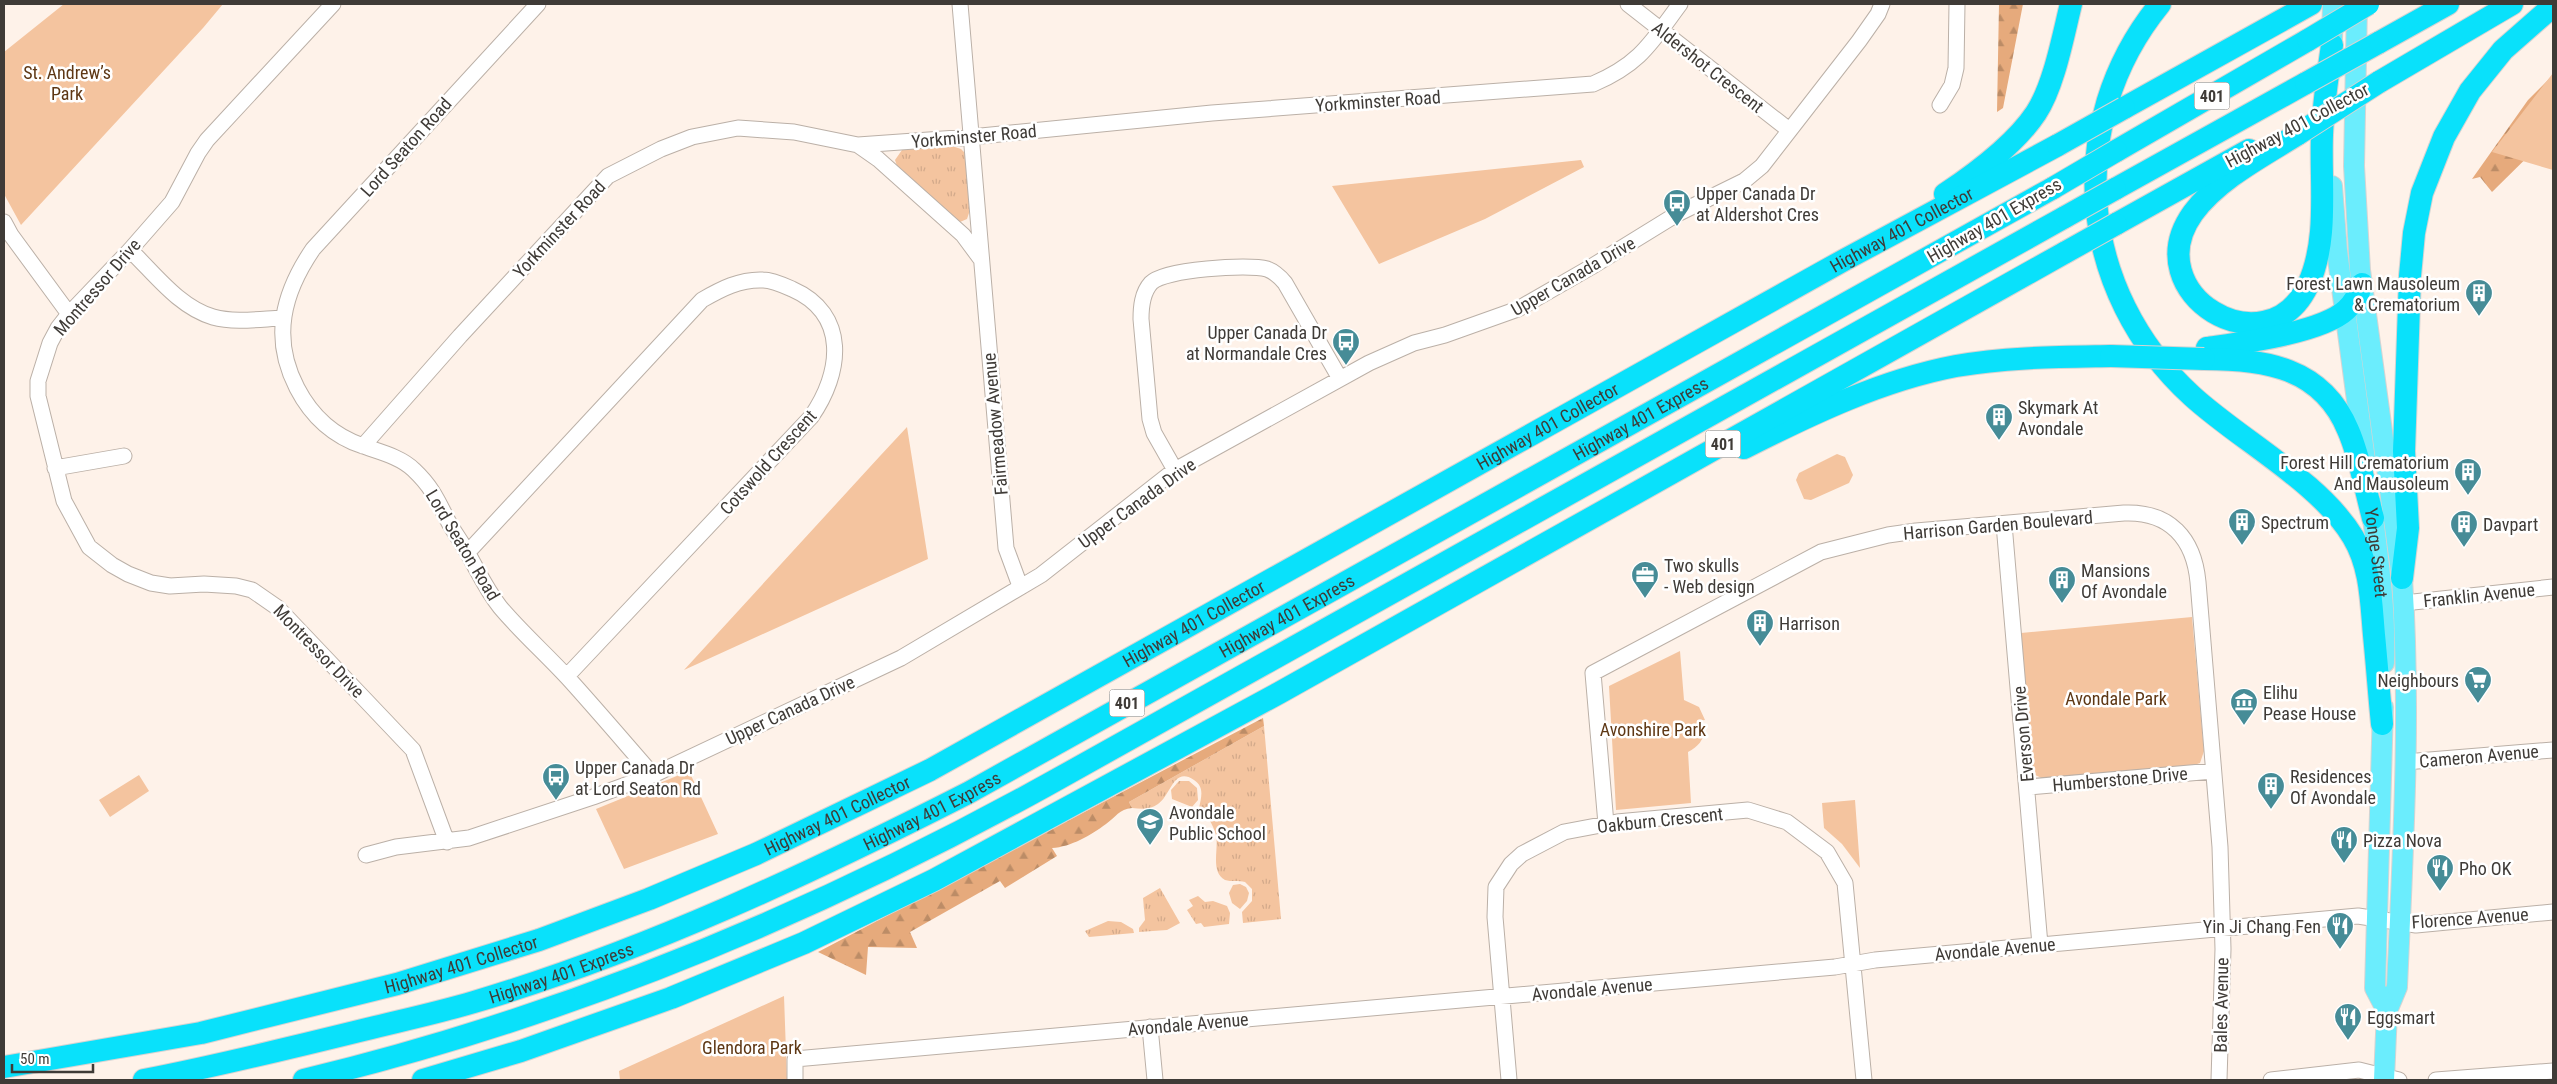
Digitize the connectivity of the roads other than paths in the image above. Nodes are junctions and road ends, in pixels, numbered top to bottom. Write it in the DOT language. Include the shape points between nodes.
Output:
graph roads {
  1 [pos="332,4"];
  2 [pos="538,4"];
  3 [pos="960,4"];
  4 [pos="1628,4"];
  5 [pos="1680,4"];
  6 [pos="1882,4"];
  7 [pos="1956,4"];
  8 [pos="2071,4"];
  9 [pos="2160,4"];
  10 [pos="2310,4"];
  11 [pos="2332,4"];
  12 [pos="2357,4"];
  13 [pos="2368,4"];
  14 [pos="2448,4"];
  15 [pos="2512,4"];
  16 [pos="2553,6"];
  17 [pos="1661,30"];
  18 [pos="2332,45"];
  19 [pos="1940,105"];
  20 [pos="2299,128"];
  21 [pos="1789,130"];
  22 [pos="971,137"];
  23 [pos="858,145"];
  24 [pos="4,222"];
  25 [pos="130,250"];
  26 [pos="980,258"];
  27 [pos="1846,259"];
  28 [pos="2362,284"];
  29 [pos="2344,311"];
  30 [pos="69,314"];
  31 [pos="282,318"];
  32 [pos="2202,353"];
  33 [pos="1339,377"];
  34 [pos="363,446"];
  35 [pos="124,456"];
  36 [pos="55,468"];
  37 [pos="1175,470"];
  38 [pos="2373,518"];
  39 [pos="2004,524"];
  40 [pos="468,552"];
  41 [pos="2402,578"];
  42 [pos="1020,586"];
  43 [pos="2553,587"];
  44 [pos="2404,603"];
  45 [pos="1379,635"];
  46 [pos="566,676"];
  47 [pos="2382,724"];
  48 [pos="2553,750"];
  49 [pos="2406,762"];
  50 [pos="2213,771"];
  51 [pos="653,774"];
  52 [pos="2028,787"];
  53 [pos="1606,824"];
  54 [pos="447,842"];
  55 [pos="366,855"];
  56 [pos="2553,912"];
  57 [pos="2388,921"];
  58 [pos="2222,930"];
  59 [pos="2040,945"];
  60 [pos="1854,964"];
  61 [pos="1502,997"];
  62 [pos="1150,1027"];
  63 [pos="54,1059"];
  64 [pos="4,1061"];
  65 [pos="4,1067"];
  66 [pos="2553,1070"];
  67 [pos="2389,1079"];
  68 [pos="144,1080"];
  69 [pos="304,1080"];
  70 [pos="423,1080"];
  71 [pos="796,1080"];
  72 [pos="1155,1080"];
  73 [pos="1509,1080"];
  74 [pos="1864,1080"];
  75 [pos="2219,1080"];
  76 [pos="2271,1080"];
  77 [pos="2436,1080"];
  1 -- 25 [label="street, Montressor Drive" via="207,140 172,202"];
  2 -- 31 [label="street, Lord Seaton Road" via="313,249 294,281"];
  3 -- 22 [label="street, Fairmeadow Avenue"];
  4 -- 17 [label="street, Aldershot Crescent"];
  5 -- 17 [label="street, Yorkminster Road"];
  6 -- 21 [label="street, Upper Canada Drive" via="1859,41"];
  7 -- 19 [label="street" via="1956,68 1952,85"];
  8 -- 27 [label="highway" via="2056,65 2036,113 2006,146 1956,186"];
  9 -- 47 [label="highway" via="2124,60 2100,130 2096,202 2107,264 2136,330 2171,376 2203,406 2321,500 2354,538 2365,564 2371,591"];
  10 -- 27 [label="highway, Highway 401 Collector / 401, bridge"];
  11 -- 18 [label="main road, Yonge Street"];
  12 -- 28 [label="main road, Yonge Street" via="2354,166"];
  13 -- 68 [label="highway, Highway 401 Express / 401, bridge" via="2053,188 968,793 863,846 720,911 594,961 474,1002 221,1066"];
  14 -- 69 [label="highway, Highway 401 Express / 401, bridge" via="911,858 772,923 619,984 446,1042"];
  15 -- 20 [label="highway, Highway 401 Collector / 401, bridge"];
  16 -- 41 [label="highway" via="2503,50 2481,77 2448,130 2422,193 2410,276 2404,451 2408,528"];
  17 -- 21 [label="street, Aldershot Crescent"];
  17 -- 22 [label="street, Yorkminster Road" via="1632,63 1617,74 1593,84 1188,115"];
  18 -- 20 [label="highway" via="2322,134 2319,240 2312,275 2301,297 2281,315 2250,323 2221,318 2200,304 2184,280 2180,252 2185,228 2195,211 2216,190"];
  18 -- 29 [label="main road, Yonge Street" via="2332,192"];
  20 -- 45 [label="highway, Highway 401 Collector / 401, bridge" via="2116,224"];
  21 -- 33 [label="street, Upper Canada Drive" via="1762,166 1744,181 1677,214 1542,296 1504,315 1414,343"];
  22 -- 23 [label="street, Yorkminster Road"];
  22 -- 26 [label="street, Fairmeadow Avenue"];
  23 -- 26 [label="street" via="963,235"];
  23 -- 34 [label="street, Yorkminster Road" via="794,132 738,128 692,137 608,176"];
  24 -- 30 [label="street"];
  25 -- 30 [label="street, Montressor Drive"];
  25 -- 31 [label="street" via="183,302 214,318"];
  26 -- 42 [label="street, Fairmeadow Avenue" via="1006,548"];
  27 -- 63 [label="highway, Highway 401 Collector / 401" via="930,770 738,862 538,940 397,984 201,1033"];
  28 -- 29 [label="highway"];
  28 -- 41 [label="main road, Yonge Street"];
  29 -- 32 [label="highway" via="2314,325 2269,339"];
  29 -- 38 [label="main road, Yonge Street"];
  30 -- 36 [label="street, Montressor Drive" via="50,343 38,381 38,396"];
  31 -- 34 [label="street, Lord Seaton Road" via="286,356 297,388 315,416 339,436"];
  32 -- 38 [label="highway" via="2275,365 2297,374 2325,394 2340,413 2350,434"];
  32 -- 45 [label="highway, bridge" via="2042,357 1965,364 1928,372 1856,396 1678,480 1436,614"];
  33 -- 37 [label="street, Upper Canada Drive"];
  33 -- 37 [label="street" via="1285,283 1270,270 1220,268 1159,277 1145,294 1141,319 1150,420"];
  34 -- 40 [label="street, Lord Seaton Road" via="388,454 413,468 441,503"];
  35 -- 36 [label="street"];
  36 -- 54 [label="street, Montressor Drive" via="68,512 89,547 112,566 151,583 223,585 252,590 290,619 413,750"];
  37 -- 42 [label="street, Upper Canada Drive" via="1041,575"];
  38 -- 47 [label="main road, Yonge Street" via="2385,627"];
  39 -- 50 [label="street, Harrison Garden Boulevard" via="2137,513 2161,519 2181,535 2191,549 2196,568"];
  39 -- 52 [label="street, Everson Drive"];
  39 -- 53 [label="street, Harrison Garden Boulevard" via="1888,534 1821,552 1593,673"];
  40 -- 46 [label="street, Lord Seaton Road" via="479,576 500,606"];
  40 -- 46 [label="street, Cotswold Crescent" via="702,300 722,288 764,280 805,294 825,315 835,348 834,367 823,400 811,417"];
  41 -- 44 [label="main road, Yonge Street"];
  42 -- 51 [label="street, Upper Canada Drive" via="901,658"];
  43 -- 44 [label="street, Franklin Avenue"];
  44 -- 49 [label="main road, Yonge Street"];
  45 -- 70 [label="highway, Highway 401 Collector / 401" via="1021,834 822,935 626,1015"];
  46 -- 51 [label="street, Lord Seaton Road"];
  47 -- 57 [label="main road, Yonge Street"];
  48 -- 49 [label="street, Cameron Avenue"];
  49 -- 57 [label="main road, Yonge Street"];
  50 -- 52 [label="street, Humberstone Drive"];
  50 -- 58 [label="street, Harrison Garden Boulevard" via="2220,847"];
  51 -- 54 [label="street, Upper Canada Drive" via="496,831"];
  52 -- 59 [label="street, Everson Drive"];
  53 -- 60 [label="street, Oakburn Crescent" via="1748,810 1788,822 1827,852 1845,883"];
  53 -- 61 [label="street, Oakburn Crescent" via="1564,832 1522,854 1502,876 1496,887 1495,917"];
  54 -- 55 [label="street, Upper Canada Drive" via="396,847"];
  56 -- 57 [label="street, Florence Avenue" via="2416,924"];
  57 -- 58 [label="street, Avondale Avenue" via="2358,916"];
  57 -- 67 [label="main road, Yonge Street" via="2375,988 2386,1012"];
  58 -- 59 [label="street, Avondale Avenue"];
  58 -- 75 [label="street, Bales Avenue"];
  59 -- 60 [label="street, Avondale Avenue"];
  60 -- 61 [label="street, Avondale Avenue"];
  60 -- 74 [label="street, Oakburn Crescent"];
  61 -- 62 [label="street, Avondale Avenue"];
  61 -- 73 [label="street, Oakburn Crescent"];
  62 -- 71 [label="street, Avondale Avenue" via="795,1058"];
  62 -- 72 [label="street"];
  63 -- 64 [label="highway"];
  63 -- 65 [label="highway, Highway 401 Collector / 401"];
  66 -- 77 [label="street"];
  67 -- 76 [label="street" via="2359,1070"];
}
